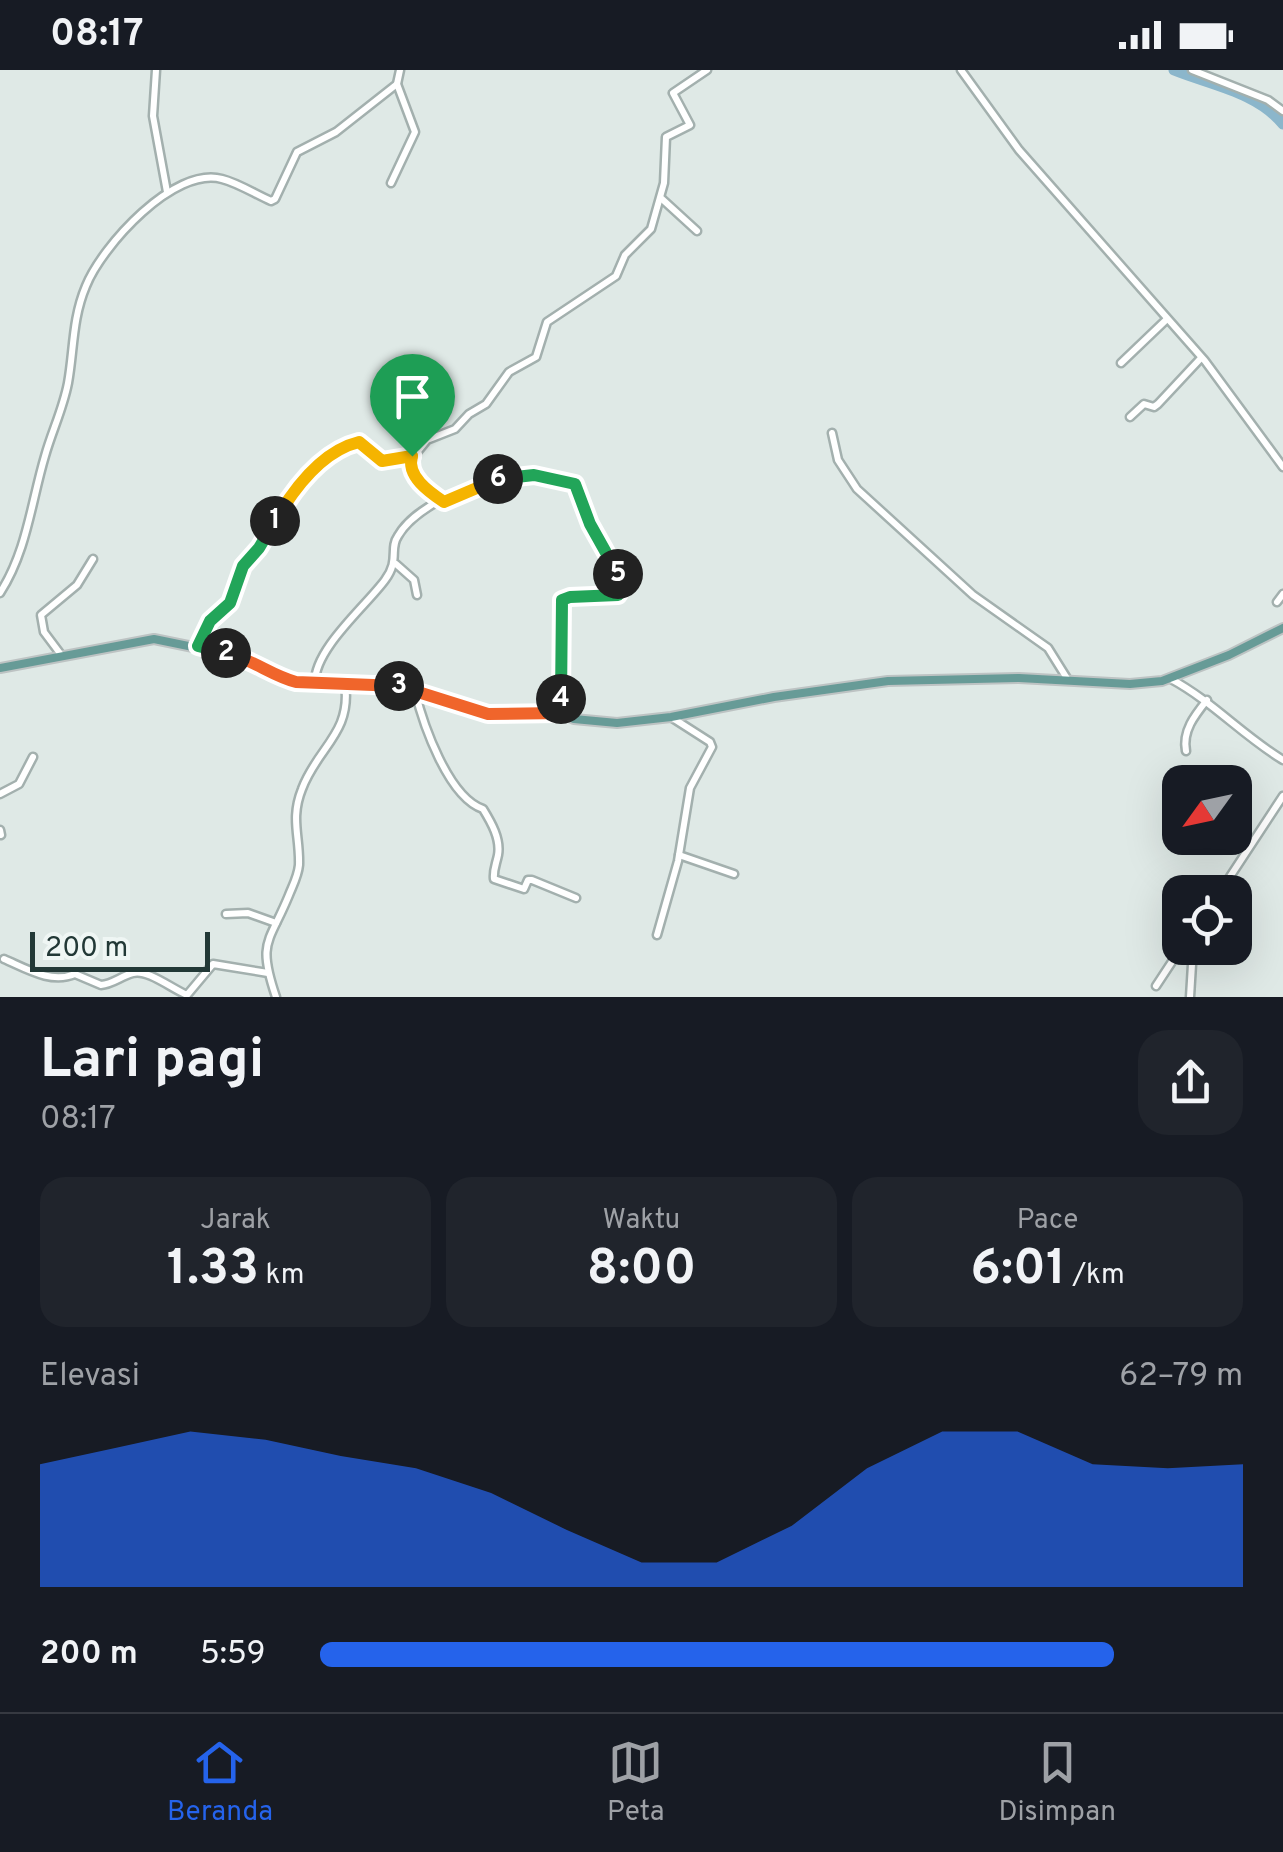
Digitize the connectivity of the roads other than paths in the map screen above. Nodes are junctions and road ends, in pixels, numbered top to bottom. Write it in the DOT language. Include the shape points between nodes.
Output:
graph roads {
  1 [pos="156,70"];
  2 [pos="400,70"];
  3 [pos="707,70"];
  4 [pos="961,70"];
  5 [pos="1192,70"];
  6 [pos="398,84"];
  7 [pos="1283,111"];
  8 [pos="392,183"];
  9 [pos="167,192"];
  10 [pos="662,198"];
  11 [pos="696,231"];
  12 [pos="1167,318"];
  13 [pos="1201,358"];
  14 [pos="1121,363"];
  15 [pos="1130,417"];
  16 [pos="832,433"];
  17 [pos="412,456"];
  18 [pos="1283,467"];
  19 [pos="440,500"];
  20 [pos="93,559"];
  21 [pos="396,564"];
  22 [pos="0,593"];
  23 [pos="1283,594"];
  24 [pos="417,595"];
  25 [pos="1277,602"];
  26 [pos="1283,628"];
  27 [pos="198,646"];
  28 [pos="63,658"];
  29 [pos="1,664"];
  30 [pos="1171,679"];
  31 [pos="1068,680"];
  32 [pos="315,684"];
  33 [pos="345,684"];
  34 [pos="415,690"];
  35 [pos="1207,700"];
  36 [pos="560,713"];
  37 [pos="671,718"];
  38 [pos="1186,751"];
  39 [pos="33,757"];
  40 [pos="1283,760"];
  41 [pos="0,794"];
  42 [pos="1283,796"];
  43 [pos="679,855"];
  44 [pos="734,874"];
  45 [pos="1231,875"];
  46 [pos="576,898"];
  47 [pos="226,914"];
  48 [pos="276,923"];
  49 [pos="657,935"];
  50 [pos="4,959"];
  51 [pos="1170,965"];
  52 [pos="1192,965"];
  53 [pos="268,973"];
  54 [pos="1156,986"];
  55 [pos="276,997"];
  56 [pos="1190,997"];
  1 -- 9 [label="street" via="154,130"];
  2 -- 6 [label="street"];
  3 -- 10 [label="street" via="672,93 690,124 666,137"];
  4 -- 12 [label="street" via="1019,150"];
  5 -- 7 [label="street"];
  6 -- 8 [label="street" via="414,132"];
  6 -- 9 [label="street" via="336,132 297,152 271,201 220,178"];
  9 -- 22 [label="street" via="124,232 86,284 60,420 24,542"];
  10 -- 11 [label="street"];
  10 -- 17 [label="street" via="651,229 625,255 616,276 550,319 536,357 509,372 486,404"];
  12 -- 13 [label="street"];
  12 -- 14 [label="street"];
  13 -- 15 [label="street" via="1158,404 1144,404"];
  13 -- 18 [label="street"];
  16 -- 31 [label="street" via="838,460 857,489 973,595 1048,648"];
  17 -- 19 [label="street" via="413,474"];
  17 -- 27 [label="street" via="382,461 355,442 298,485"];
  19 -- 21 [label="street" via="398,536"];
  19 -- 36 [label="street" via="516,475 576,486 623,587 618,595 562,600"];
  20 -- 28 [label="street" via="78,585 41,615 44,632"];
  21 -- 24 [label="street" via="414,580"];
  21 -- 32 [label="street" via="320,659"];
  23 -- 25 [label="street"];
  26 -- 30 [label="main road"];
  27 -- 28 [label="main road" via="138,640"];
  27 -- 32 [label="main road"];
  28 -- 29 [label="main road"];
  30 -- 31 [label="main road"];
  30 -- 35 [label="street"];
  31 -- 37 [label="main road" via="888,681"];
  32 -- 33 [label="main road"];
  33 -- 34 [label="main road"];
  33 -- 48 [label="street" via="342,723 297,802 297,876"];
  34 -- 36 [label="main road" via="488,714"];
  34 -- 46 [label="street" via="426,730 456,788 491,823 499,850 492,876 524,889 532,880"];
  35 -- 38 [label="street" via="1190,723"];
  35 -- 40 [label="street"];
  36 -- 37 [label="main road" via="617,723"];
  37 -- 43 [label="street" via="712,746 690,788"];
  39 -- 41 [label="street" via="19,784"];
  42 -- 45 [label="street"];
  43 -- 44 [label="street"];
  43 -- 49 [label="street"];
  47 -- 48 [label="street"];
  48 -- 53 [label="street" via="268,937"];
  50 -- 53 [label="street" via="46,976 75,974 101,986 145,972 187,994 213,964"];
  51 -- 54 [label="street"];
  52 -- 56 [label="street"];
  53 -- 55 [label="street"];
}
